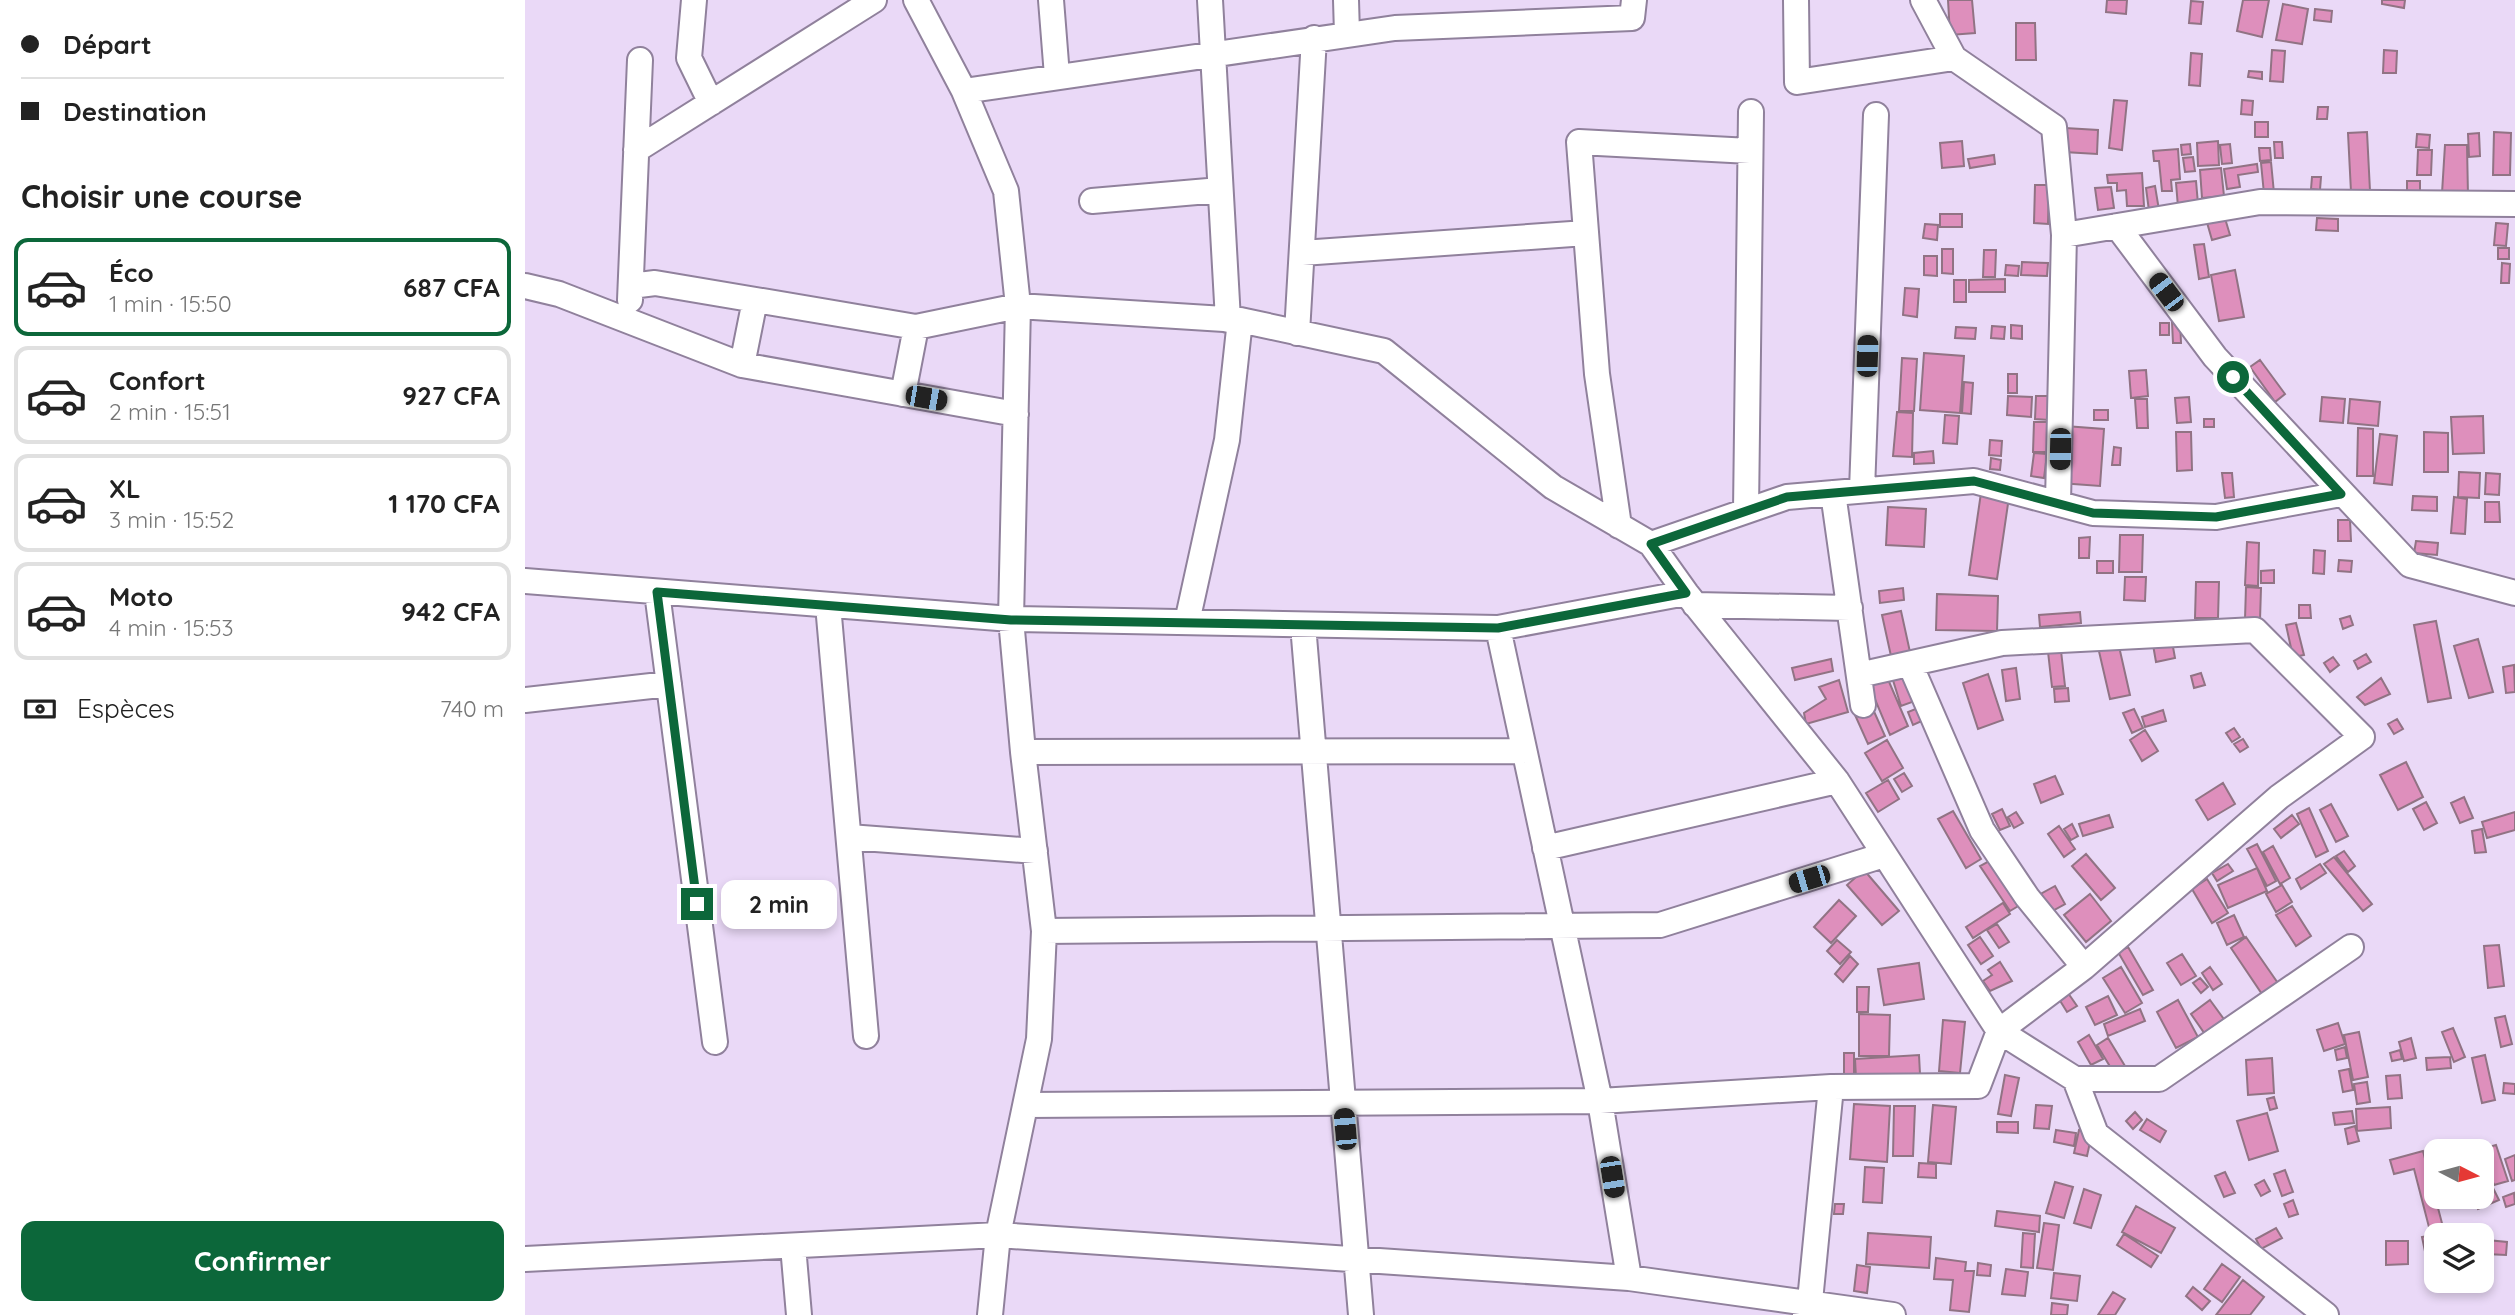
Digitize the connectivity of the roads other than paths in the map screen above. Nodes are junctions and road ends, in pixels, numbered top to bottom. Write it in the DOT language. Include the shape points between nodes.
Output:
graph roads {
  1 [pos="694,0"];
  2 [pos="874,0"];
  3 [pos="916,0"];
  4 [pos="1051,0"];
  5 [pos="1210,0"];
  6 [pos="1346,0"];
  7 [pos="1634,0"];
  8 [pos="1796,0"];
  9 [pos="1923,0"];
  10 [pos="1347,34"];
  11 [pos="1314,38"];
  12 [pos="1212,53"];
  13 [pos="1954,58"];
  14 [pos="640,60"];
  15 [pos="1057,76"];
  16 [pos="964,91"];
  17 [pos="711,103"];
  18 [pos="1751,112"];
  19 [pos="1875,115"];
  20 [pos="636,150"];
  21 [pos="1750,151"];
  22 [pos="1220,190"];
  23 [pos="1092,201"];
  24 [pos="2515,204"];
  25 [pos="2117,226"];
  26 [pos="1586,233"];
  27 [pos="2064,235"];
  28 [pos="1302,253"];
  29 [pos="525,286"];
  30 [pos="631,286"];
  31 [pos="755,300"];
  32 [pos="1018,306"];
  33 [pos="1234,320"];
  34 [pos="629,322"];
  35 [pos="916,327"];
  36 [pos="1297,333"];
  37 [pos="742,365"];
  38 [pos="903,394"];
  39 [pos="1016,414"];
  40 [pos="1862,490"];
  41 [pos="1833,493"];
  42 [pos="2341,494"];
  43 [pos="2059,502"];
  44 [pos="1746,511"];
  45 [pos="1619,526"];
  46 [pos="1651,544"];
  47 [pos="525,582"];
  48 [pos="657,592"];
  49 [pos="2515,593"];
  50 [pos="1691,599"];
  51 [pos="828,605"];
  52 [pos="1850,608"];
  53 [pos="1011,620"];
  54 [pos="1187,622"];
  55 [pos="1303,625"];
  56 [pos="1498,628"];
  57 [pos="1910,664"];
  58 [pos="1860,676"];
  59 [pos="670,684"];
  60 [pos="525,700"];
  61 [pos="1863,705"];
  62 [pos="1314,751"];
  63 [pos="1524,751"];
  64 [pos="1023,752"];
  65 [pos="1837,781"];
  66 [pos="849,837"];
  67 [pos="1545,848"];
  68 [pos="1035,851"];
  69 [pos="1884,855"];
  70 [pos="1562,926"];
  71 [pos="1329,928"];
  72 [pos="1044,931"];
  73 [pos="2351,947"];
  74 [pos="2084,967"];
  75 [pos="1999,1031"];
  76 [pos="866,1036"];
  77 [pos="715,1042"];
  78 [pos="2075,1079"];
  79 [pos="1831,1087"];
  80 [pos="1599,1101"];
  81 [pos="1343,1102"];
  82 [pos="1027,1105"];
  83 [pos="998,1236"];
  84 [pos="793,1246"];
  85 [pos="525,1259"];
  86 [pos="1356,1259"];
  87 [pos="1629,1278"];
  88 [pos="1808,1308"];
  89 [pos="799,1315"];
  90 [pos="990,1315"];
  91 [pos="1361,1315"];
  92 [pos="1893,1315"];
  93 [pos="2326,1315"];
  1 -- 17 [label="street" via="689,58"];
  2 -- 17 [label="street"];
  3 -- 16 [label="street"];
  4 -- 15 [label="street"];
  5 -- 12 [label="street"];
  6 -- 10 [label="street"];
  7 -- 10 [label="street" via="1632,18"];
  8 -- 13 [label="street" via="1797,82"];
  9 -- 13 [label="street"];
  10 -- 11 [label="street"];
  11 -- 12 [label="street"];
  11 -- 28 [label="street"];
  12 -- 15 [label="street"];
  12 -- 22 [label="street"];
  13 -- 27 [label="street" via="2055,127"];
  14 -- 20 [label="street"];
  15 -- 16 [label="street"];
  16 -- 32 [label="street" via="1006,191"];
  17 -- 20 [label="street"];
  18 -- 21 [label="street"];
  19 -- 40 [label="street"];
  20 -- 30 [label="street"];
  21 -- 26 [label="street" via="1579,142"];
  21 -- 44 [label="street"];
  22 -- 23 [label="street"];
  22 -- 33 [label="street"];
  24 -- 25 [label="street" via="2260,202"];
  25 -- 27 [label="street"];
  25 -- 42 [label="street" via="2215,357"];
  26 -- 28 [label="street"];
  26 -- 45 [label="street" via="1597,374"];
  27 -- 43 [label="street"];
  28 -- 36 [label="street"];
  29 -- 34 [label="street" via="559,294"];
  30 -- 31 [label="street" via="655,283"];
  30 -- 34 [label="street"];
  31 -- 35 [label="street"];
  31 -- 37 [label="street"];
  32 -- 33 [label="street"];
  32 -- 35 [label="street"];
  32 -- 39 [label="street"];
  33 -- 36 [label="street"];
  33 -- 54 [label="street" via="1227,440"];
  34 -- 37 [label="street"];
  35 -- 38 [label="street"];
  36 -- 45 [label="street" via="1384,351 1553,487"];
  37 -- 38 [label="street"];
  38 -- 39 [label="street"];
  39 -- 53 [label="street"];
  40 -- 41 [label="street"];
  40 -- 43 [label="street" via="1974,481"];
  41 -- 44 [label="street" via="1787,497"];
  41 -- 52 [label="street"];
  42 -- 43 [label="street" via="2216,517 2093,513"];
  42 -- 49 [label="street" via="2410,565"];
  44 -- 46 [label="street"];
  45 -- 46 [label="street"];
  46 -- 50 [label="street"];
  47 -- 48 [label="street"];
  48 -- 51 [label="street"];
  48 -- 59 [label="street"];
  50 -- 52 [label="street"];
  50 -- 56 [label="street"];
  50 -- 65 [label="street"];
  51 -- 53 [label="street"];
  51 -- 66 [label="street"];
  52 -- 58 [label="street"];
  53 -- 54 [label="street"];
  53 -- 64 [label="street"];
  54 -- 55 [label="street"];
  55 -- 56 [label="street"];
  55 -- 62 [label="street"];
  56 -- 63 [label="street"];
  57 -- 58 [label="street"];
  57 -- 74 [label="street" via="1982,830 2027,897"];
  57 -- 74 [label="street" via="2001,643 2255,629 2362,737 2279,797"];
  58 -- 61 [label="street"];
  59 -- 60 [label="street"];
  59 -- 77 [label="street"];
  62 -- 63 [label="street"];
  62 -- 64 [label="street"];
  62 -- 71 [label="street"];
  63 -- 67 [label="street"];
  64 -- 68 [label="street"];
  65 -- 67 [label="street"];
  65 -- 69 [label="street"];
  66 -- 68 [label="street"];
  66 -- 76 [label="street"];
  67 -- 70 [label="street"];
  68 -- 72 [label="street"];
  69 -- 70 [label="street" via="1660,926"];
  69 -- 75 [label="street"];
  70 -- 71 [label="street"];
  70 -- 80 [label="street"];
  71 -- 72 [label="street"];
  71 -- 81 [label="street"];
  72 -- 82 [label="street" via="1039,1039"];
  73 -- 78 [label="street" via="2159,1079"];
  74 -- 75 [label="street"];
  75 -- 78 [label="street"];
  75 -- 79 [label="street" via="1978,1086"];
  78 -- 93 [label="street" via="2096,1134"];
  79 -- 80 [label="street"];
  79 -- 88 [label="street"];
  80 -- 81 [label="street"];
  80 -- 87 [label="street"];
  81 -- 82 [label="street"];
  81 -- 86 [label="street"];
  82 -- 83 [label="street"];
  83 -- 84 [label="street"];
  83 -- 86 [label="street"];
  83 -- 90 [label="street"];
  84 -- 85 [label="street"];
  84 -- 89 [label="street"];
  86 -- 87 [label="street"];
  86 -- 91 [label="street"];
  87 -- 88 [label="street"];
  88 -- 92 [label="street"];
}
